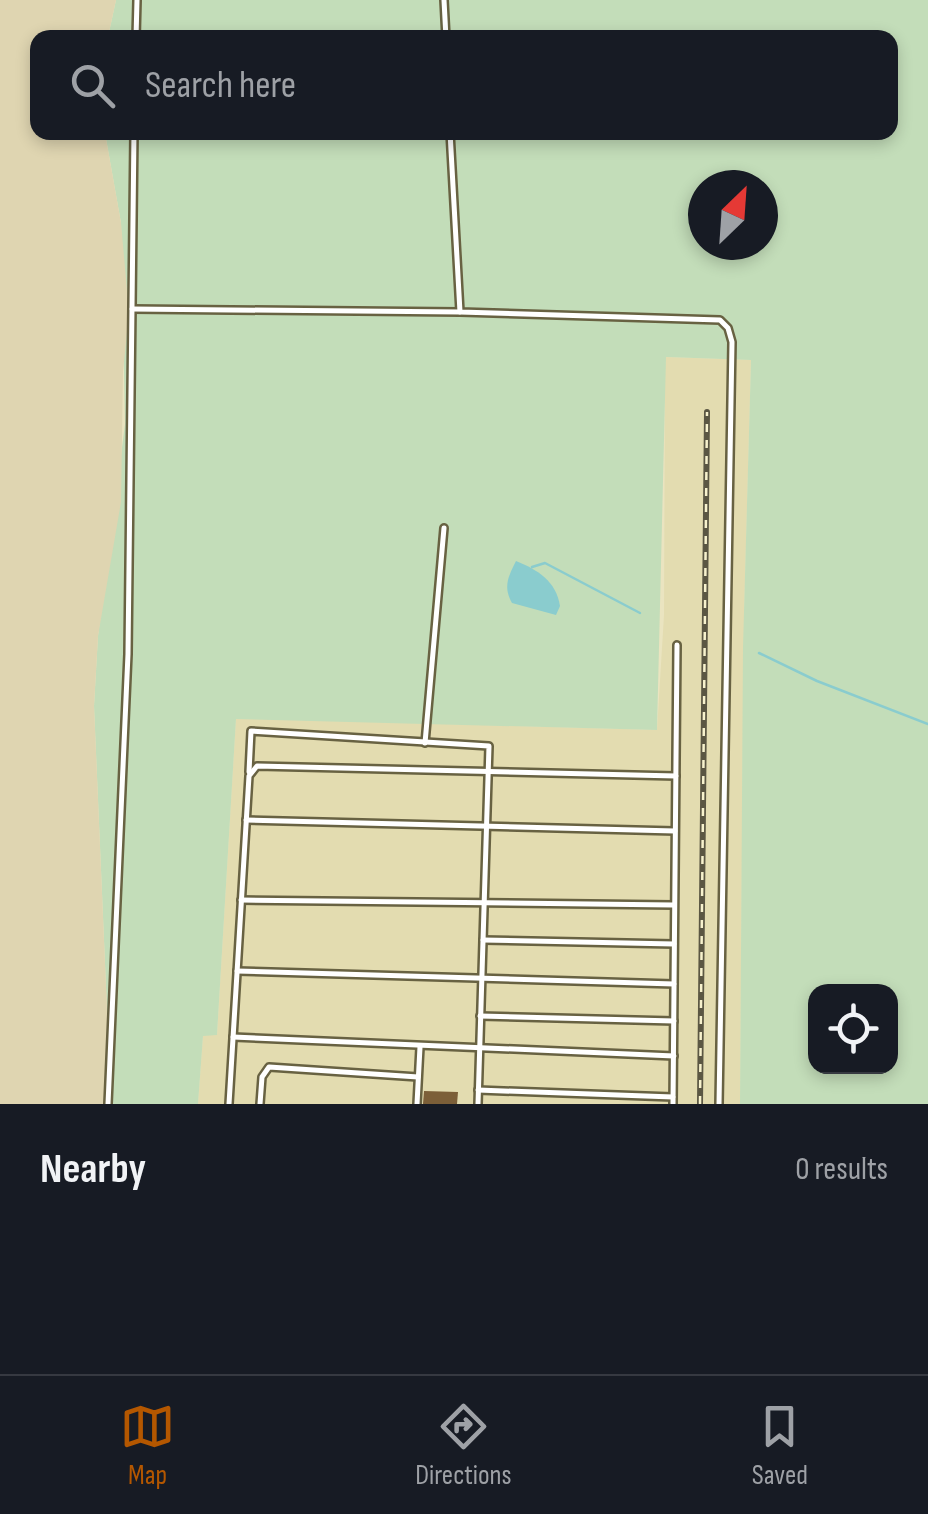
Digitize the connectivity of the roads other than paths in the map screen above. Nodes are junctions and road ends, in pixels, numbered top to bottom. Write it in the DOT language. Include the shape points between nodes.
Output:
graph roads {
  1 [pos="136,0"];
  2 [pos="444,0"];
  3 [pos="136,30"];
  4 [pos="446,30"];
  5 [pos="134,140"];
  6 [pos="450,140"];
  7 [pos="132,309"];
  8 [pos="460,312"];
  9 [pos="444,528"];
  10 [pos="677,645"];
  11 [pos="425,743"];
  12 [pos="490,772"];
  13 [pos="248,776"];
  14 [pos="676,776"];
  15 [pos="246,820"];
  16 [pos="488,826"];
  17 [pos="676,830"];
  18 [pos="241,900"];
  19 [pos="485,903"];
  20 [pos="675,904"];
  21 [pos="483,940"];
  22 [pos="674,944"];
  23 [pos="237,972"];
  24 [pos="482,978"];
  25 [pos="674,984"];
  26 [pos="480,1016"];
  27 [pos="674,1021"];
  28 [pos="233,1038"];
  29 [pos="420,1046"];
  30 [pos="478,1048"];
  31 [pos="674,1056"];
  32 [pos="418,1077"];
  33 [pos="478,1090"];
  34 [pos="673,1101"];
  35 [pos="108,1104"];
  36 [pos="229,1104"];
  37 [pos="260,1104"];
  38 [pos="417,1104"];
  39 [pos="478,1104"];
  40 [pos="719,1104"];
  1 -- 3 [label="lane"];
  2 -- 4 [label="lane"];
  5 -- 7 [label="lane"];
  6 -- 8 [label="lane"];
  7 -- 8 [label="lane"];
  7 -- 35 [label="lane" via="128,654"];
  8 -- 40 [label="lane" via="720,320 728,328"];
  9 -- 11 [label="lane"];
  10 -- 14 [label="lane"];
  11 -- 12 [label="lane" via="489,746"];
  11 -- 13 [label="lane" via="252,732"];
  12 -- 13 [label="lane" via="258,766"];
  12 -- 14 [label="lane"];
  12 -- 16 [label="lane"];
  13 -- 15 [label="lane"];
  14 -- 17 [label="lane"];
  15 -- 16 [label="lane"];
  15 -- 18 [label="lane"];
  16 -- 17 [label="lane"];
  16 -- 19 [label="lane"];
  17 -- 20 [label="lane"];
  18 -- 19 [label="lane"];
  18 -- 23 [label="lane"];
  19 -- 20 [label="lane"];
  19 -- 21 [label="lane"];
  20 -- 22 [label="lane"];
  21 -- 22 [label="lane"];
  21 -- 24 [label="lane"];
  22 -- 25 [label="lane"];
  23 -- 24 [label="lane"];
  23 -- 28 [label="lane"];
  24 -- 25 [label="lane"];
  24 -- 26 [label="lane"];
  25 -- 27 [label="lane"];
  26 -- 27 [label="lane"];
  26 -- 30 [label="lane"];
  27 -- 31 [label="lane"];
  28 -- 29 [label="lane"];
  28 -- 36 [label="lane"];
  29 -- 30 [label="lane"];
  29 -- 32 [label="lane"];
  30 -- 31 [label="lane"];
  30 -- 33 [label="lane"];
  31 -- 34 [label="lane"];
  32 -- 37 [label="lane" via="269,1067"];
  32 -- 38 [label="lane"];
  33 -- 34 [label="lane"];
  33 -- 39 [label="lane"];
}
